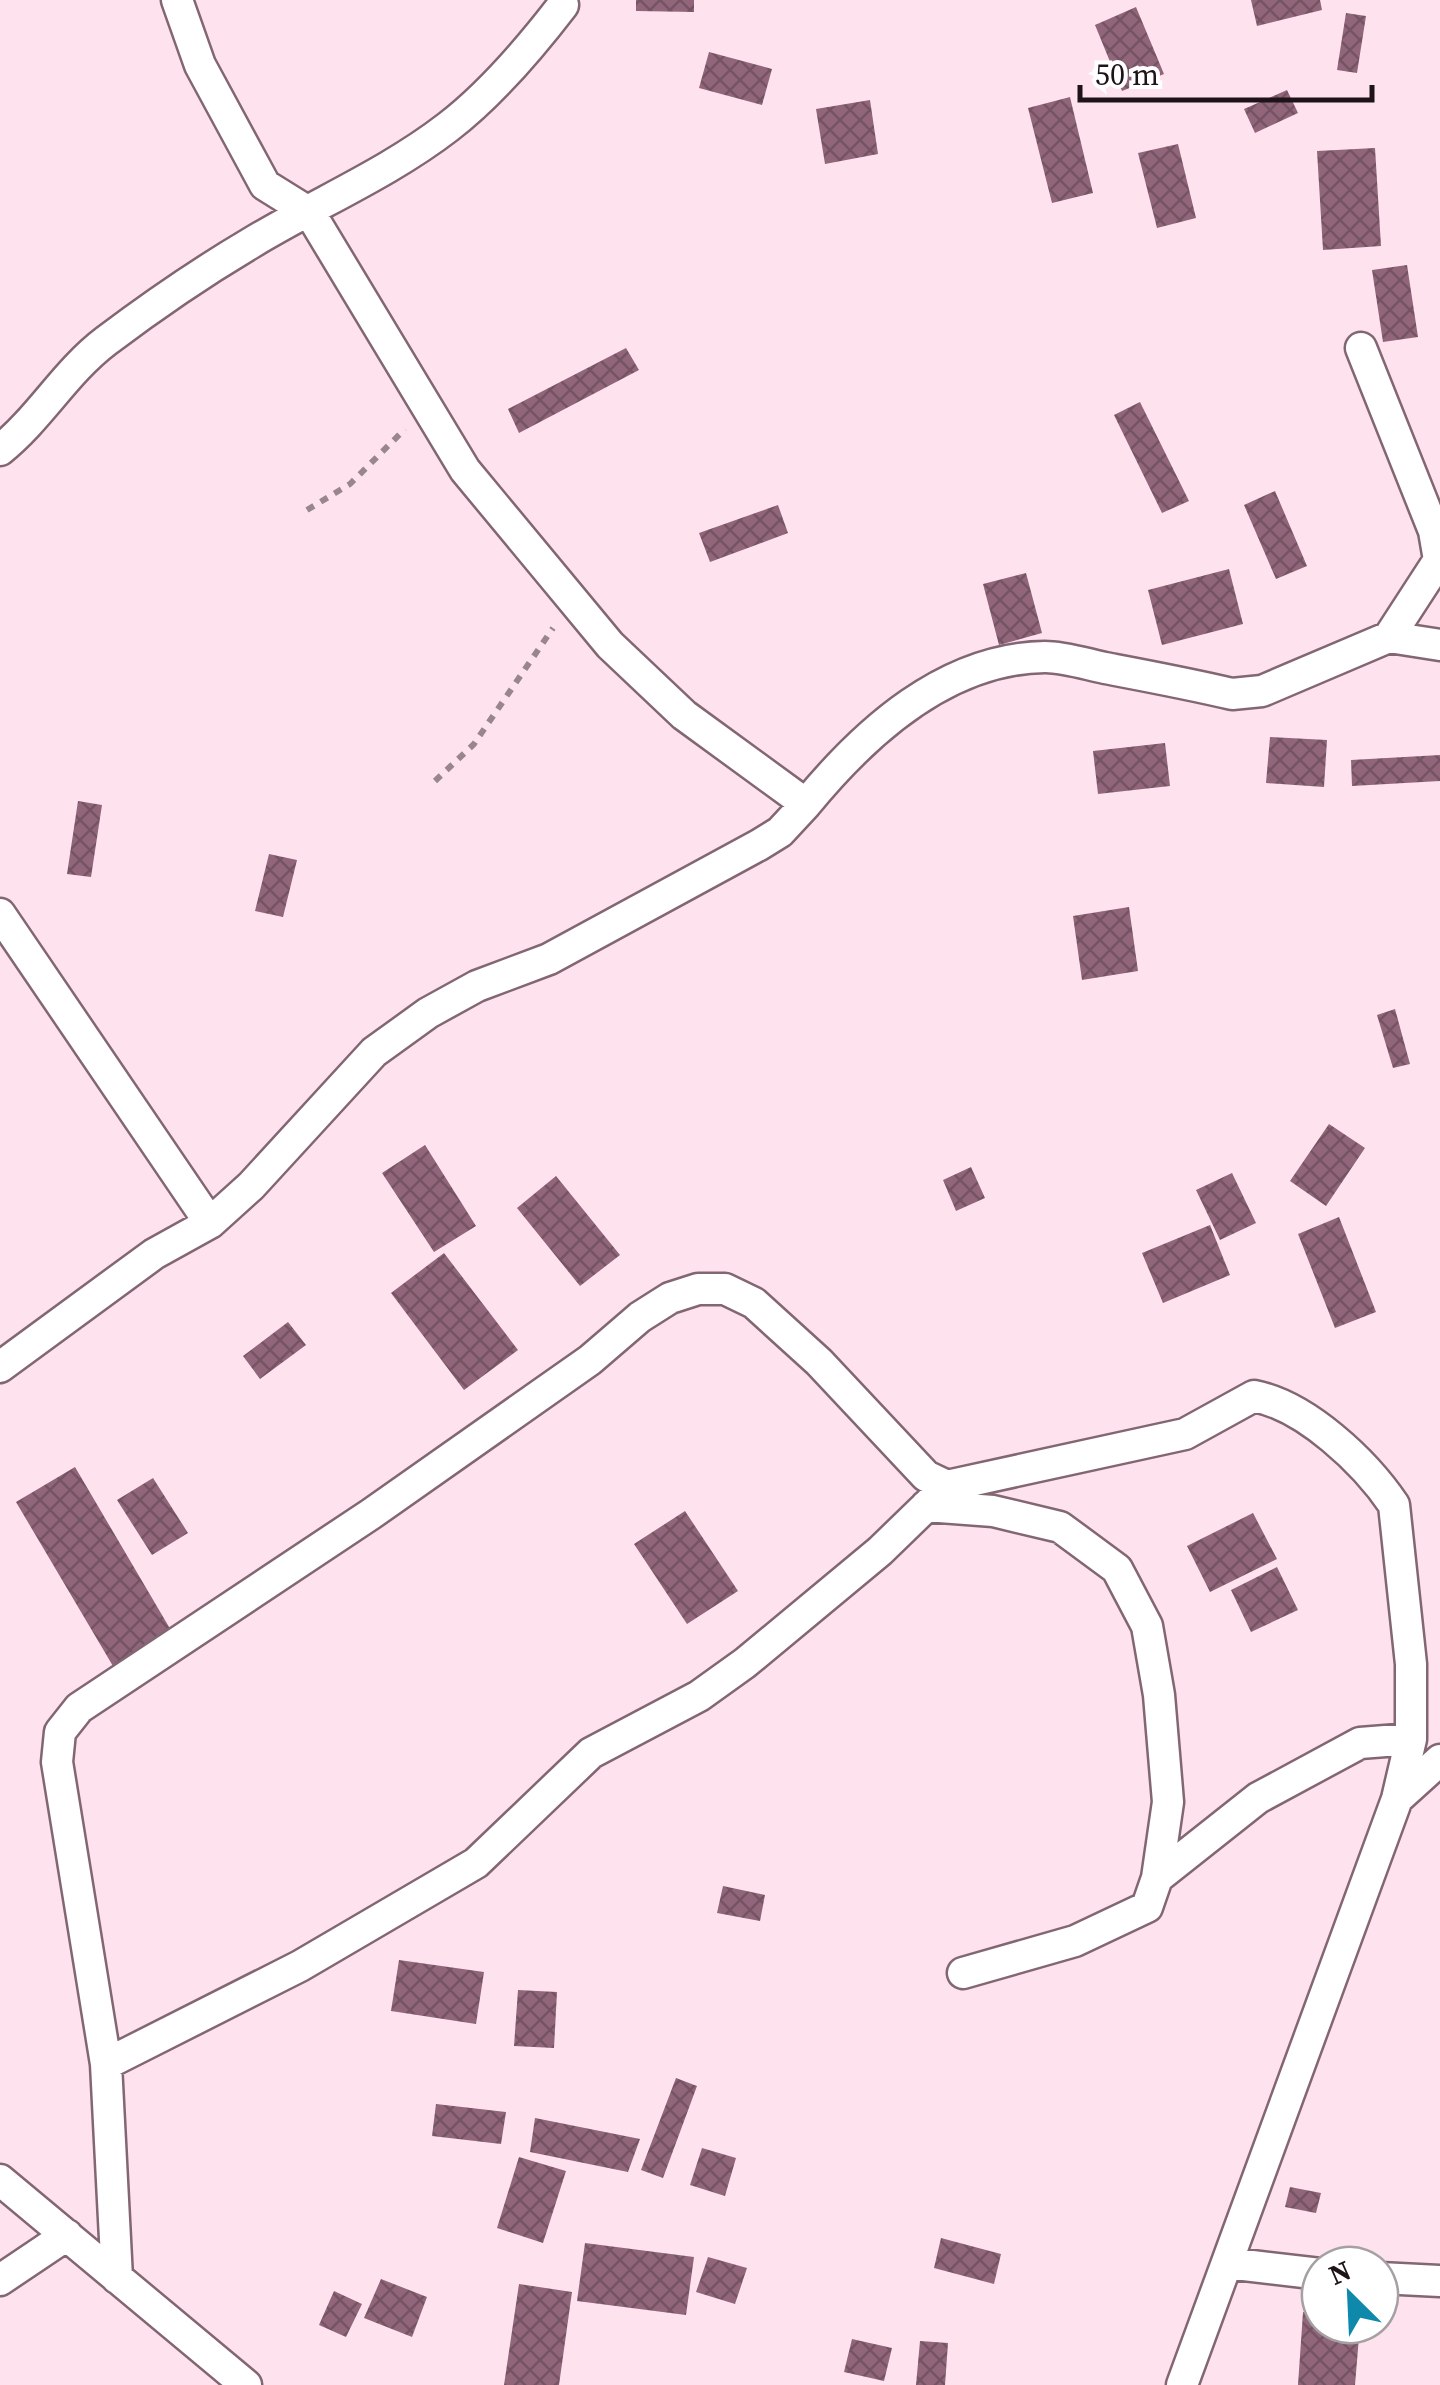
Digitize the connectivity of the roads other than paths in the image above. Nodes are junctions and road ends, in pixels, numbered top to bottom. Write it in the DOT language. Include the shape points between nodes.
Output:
graph roads {
  1 [pos="176,0"];
  2 [pos="563,5"];
  3 [pos="265,185"];
  4 [pos="310,213"];
  5 [pos="252,242"];
  6 [pos="1360,348"];
  7 [pos="0,450"];
  8 [pos="1439,561"];
  9 [pos="1389,637"];
  10 [pos="1440,644"];
  11 [pos="806,804"];
  12 [pos="0,914"];
  13 [pos="210,1223"];
  14 [pos="0,1367"];
  15 [pos="937,1496"];
  16 [pos="1412,1738"];
  17 [pos="1440,1760"];
  18 [pos="1397,1799"];
  19 [pos="1157,1878"];
  20 [pos="963,1973"];
  21 [pos="106,2064"];
  22 [pos="0,2180"];
  23 [pos="67,2236"];
  24 [pos="1227,2263"];
  25 [pos="1300,2272"];
  26 [pos="117,2278"];
  27 [pos="1400,2279"];
  28 [pos="0,2280"];
  29 [pos="1440,2281"];
  30 [pos="246,2385"];
  31 [pos="1182,2385"];
  1 -- 3 [label="street" via="200,65"];
  2 -- 4 [label="street" via="451,125"];
  3 -- 4 [label="street"];
  3 -- 5 [label="street"];
  4 -- 5 [label="street"];
  4 -- 11 [label="street" via="466,470 610,645 684,715"];
  5 -- 7 [label="street" via="107,340"];
  6 -- 8 [label="street" via="1434,532"];
  8 -- 9 [label="street"];
  9 -- 10 [label="street"];
  9 -- 11 [label="street" via="1262,691 1232,694 1047,657 1001,662 905,706"];
  11 -- 13 [label="street" via="759,845 549,959 428,1013 374,1052"];
  12 -- 13 [label="street"];
  13 -- 14 [label="street" via="154,1254"];
  15 -- 16 [label="street" via="1185,1434 1254,1396 1270,1399 1310,1423 1394,1505"];
  15 -- 19 [label="street" via="1060,1527 1117,1569 1146,1626 1159,1695 1168,1802"];
  15 -- 21 [label="street" via="746,1663 591,1753 476,1863 300,1966"];
  15 -- 21 [label="street" via="819,1362 754,1303 725,1289 698,1290 640,1317 590,1360 402,1492 80,1708 60,1732 56,1762"];
  16 -- 18 [label="street"];
  16 -- 19 [label="street" via="1360,1743 1258,1798"];
  17 -- 18 [label="street"];
  18 -- 24 [label="street"];
  19 -- 20 [label="street" via="1147,1907 1075,1942"];
  21 -- 26 [label="street"];
  22 -- 23 [label="street"];
  23 -- 26 [label="street"];
  23 -- 28 [label="street"];
  24 -- 25 [label="street"];
  24 -- 31 [label="street"];
  26 -- 30 [label="street"];
  27 -- 29 [label="street"];
}
